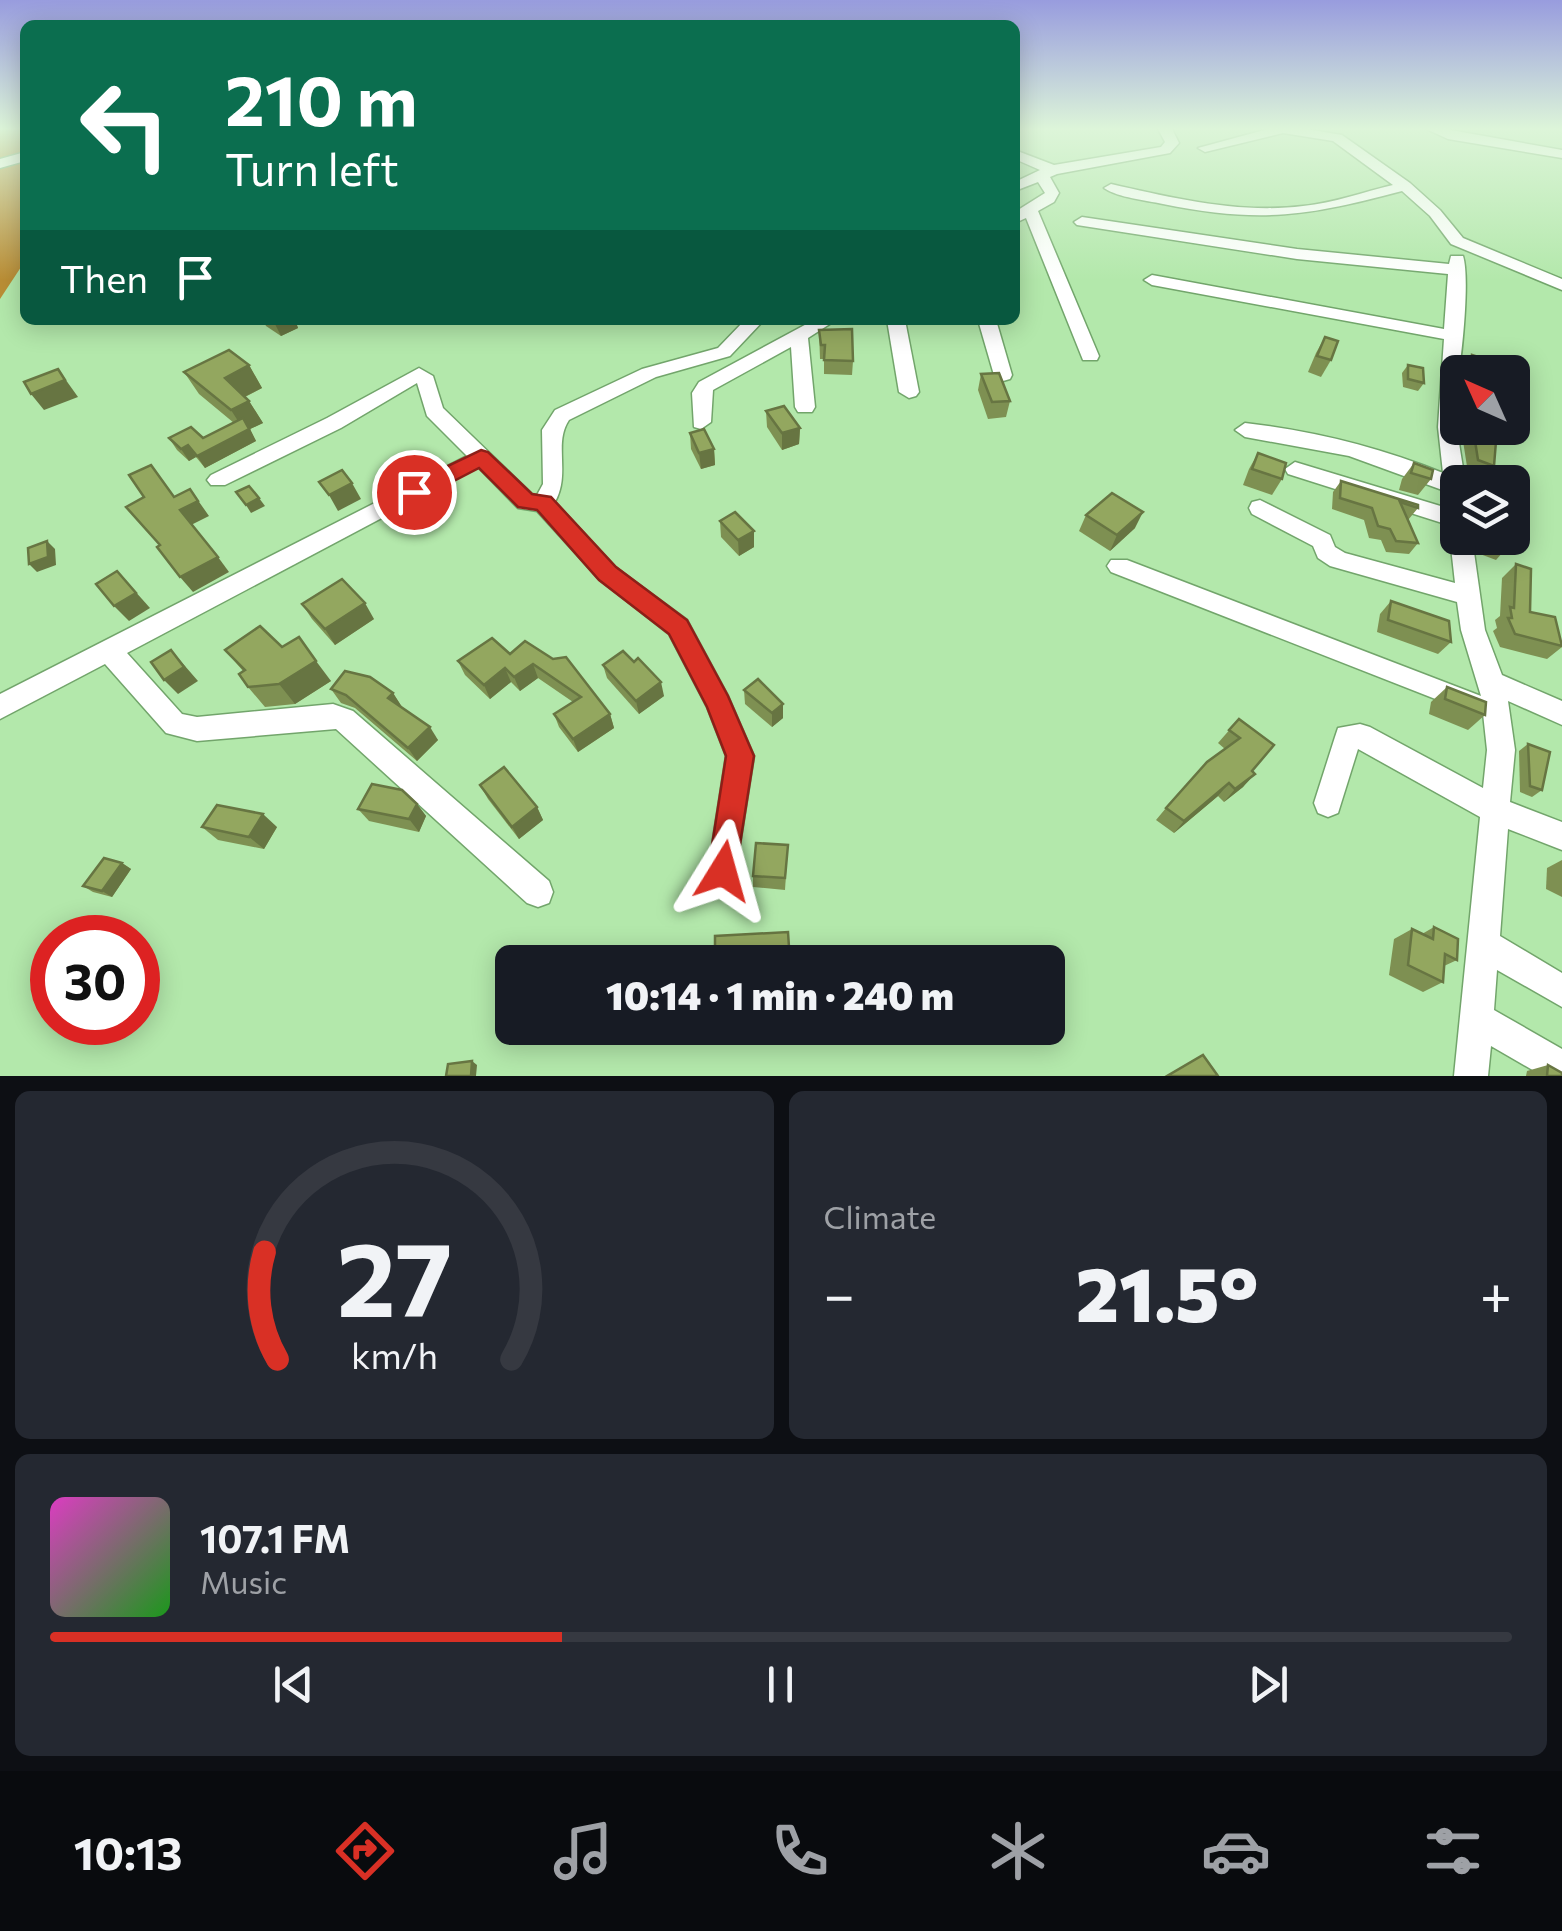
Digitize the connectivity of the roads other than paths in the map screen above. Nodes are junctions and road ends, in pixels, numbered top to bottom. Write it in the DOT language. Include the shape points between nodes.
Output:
graph roads {
  1 [pos="1049,179"];
  2 [pos="1396,179"];
  3 [pos="1406,186"];
  4 [pos="1111,188"];
  5 [pos="1022,214"];
  6 [pos="1082,222"];
  7 [pos="1457,240"];
  8 [pos="1456,270"];
  9 [pos="1152,280"];
  10 [pos="1562,285"];
  11 [pos="751,325"];
  12 [pos="818,325"];
  13 [pos="897,325"];
  14 [pos="988,325"];
  15 [pos="799,335"];
  16 [pos="1455,336"];
  17 [pos="1090,356"];
  18 [pos="1003,375"];
  19 [pos="909,392"];
  20 [pos="805,406"];
  21 [pos="701,422"];
  22 [pos="1246,430"];
  23 [pos="481,458"];
  24 [pos="1452,465"];
  25 [pos="1295,469"];
  26 [pos="218,480"];
  27 [pos="1440,480"];
  28 [pos="544,503"];
  29 [pos="1260,508"];
  30 [pos="1440,514"];
  31 [pos="1463,555"];
  32 [pos="1119,566"];
  33 [pos="1469,596"];
  34 [pos="108,650"];
  35 [pos="1492,682"];
  36 [pos="0,707"];
  37 [pos="1497,711"];
  38 [pos="1562,712"];
  39 [pos="1328,802"];
  40 [pos="1496,810"];
  41 [pos="1562,836"];
  42 [pos="723,871"];
  43 [pos="538,892"];
  44 [pos="1483,944"];
  45 [pos="1562,991"];
  46 [pos="1476,1019"];
  47 [pos="1562,1068"];
  48 [pos="1470,1076"];
  1 -- 5 [label="street" via="1052,192"];
  2 -- 3 [label="street"];
  3 -- 4 [label="street" via="1294,212 1239,212"];
  3 -- 7 [label="street"];
  5 -- 17 [label="street"];
  6 -- 8 [label="street"];
  7 -- 8 [label="street"];
  7 -- 10 [label="street"];
  8 -- 16 [label="street"];
  9 -- 16 [label="street"];
  11 -- 28 [label="street" via="724,352 649,373 562,416 552,430 554,484"];
  12 -- 15 [label="street"];
  13 -- 19 [label="street"];
  14 -- 18 [label="street"];
  15 -- 20 [label="street"];
  15 -- 21 [label="street" via="706,386"];
  16 -- 24 [label="street"];
  22 -- 27 [label="street" via="1277,432"];
  23 -- 26 [label="street" via="434,411 419,374"];
  23 -- 28 [label="street" via="526,502"];
  23 -- 34 [label="street"];
  25 -- 30 [label="street"];
  28 -- 42 [label="street" via="607,573 678,627 719,704 740,756"];
  29 -- 33 [label="street" via="1322,541 1338,560"];
  31 -- 33 [label="street"];
  32 -- 37 [label="street"];
  33 -- 35 [label="street"];
  34 -- 36 [label="street"];
  34 -- 43 [label="street" via="175,725 344,719"];
  35 -- 37 [label="street"];
  35 -- 38 [label="street"];
  37 -- 40 [label="street"];
  39 -- 40 [label="street" via="1343,747 1348,737 1360,736"];
  40 -- 41 [label="street"];
  40 -- 44 [label="street"];
  44 -- 45 [label="street"];
  44 -- 46 [label="street"];
  46 -- 47 [label="street"];
  46 -- 48 [label="street"];
}
